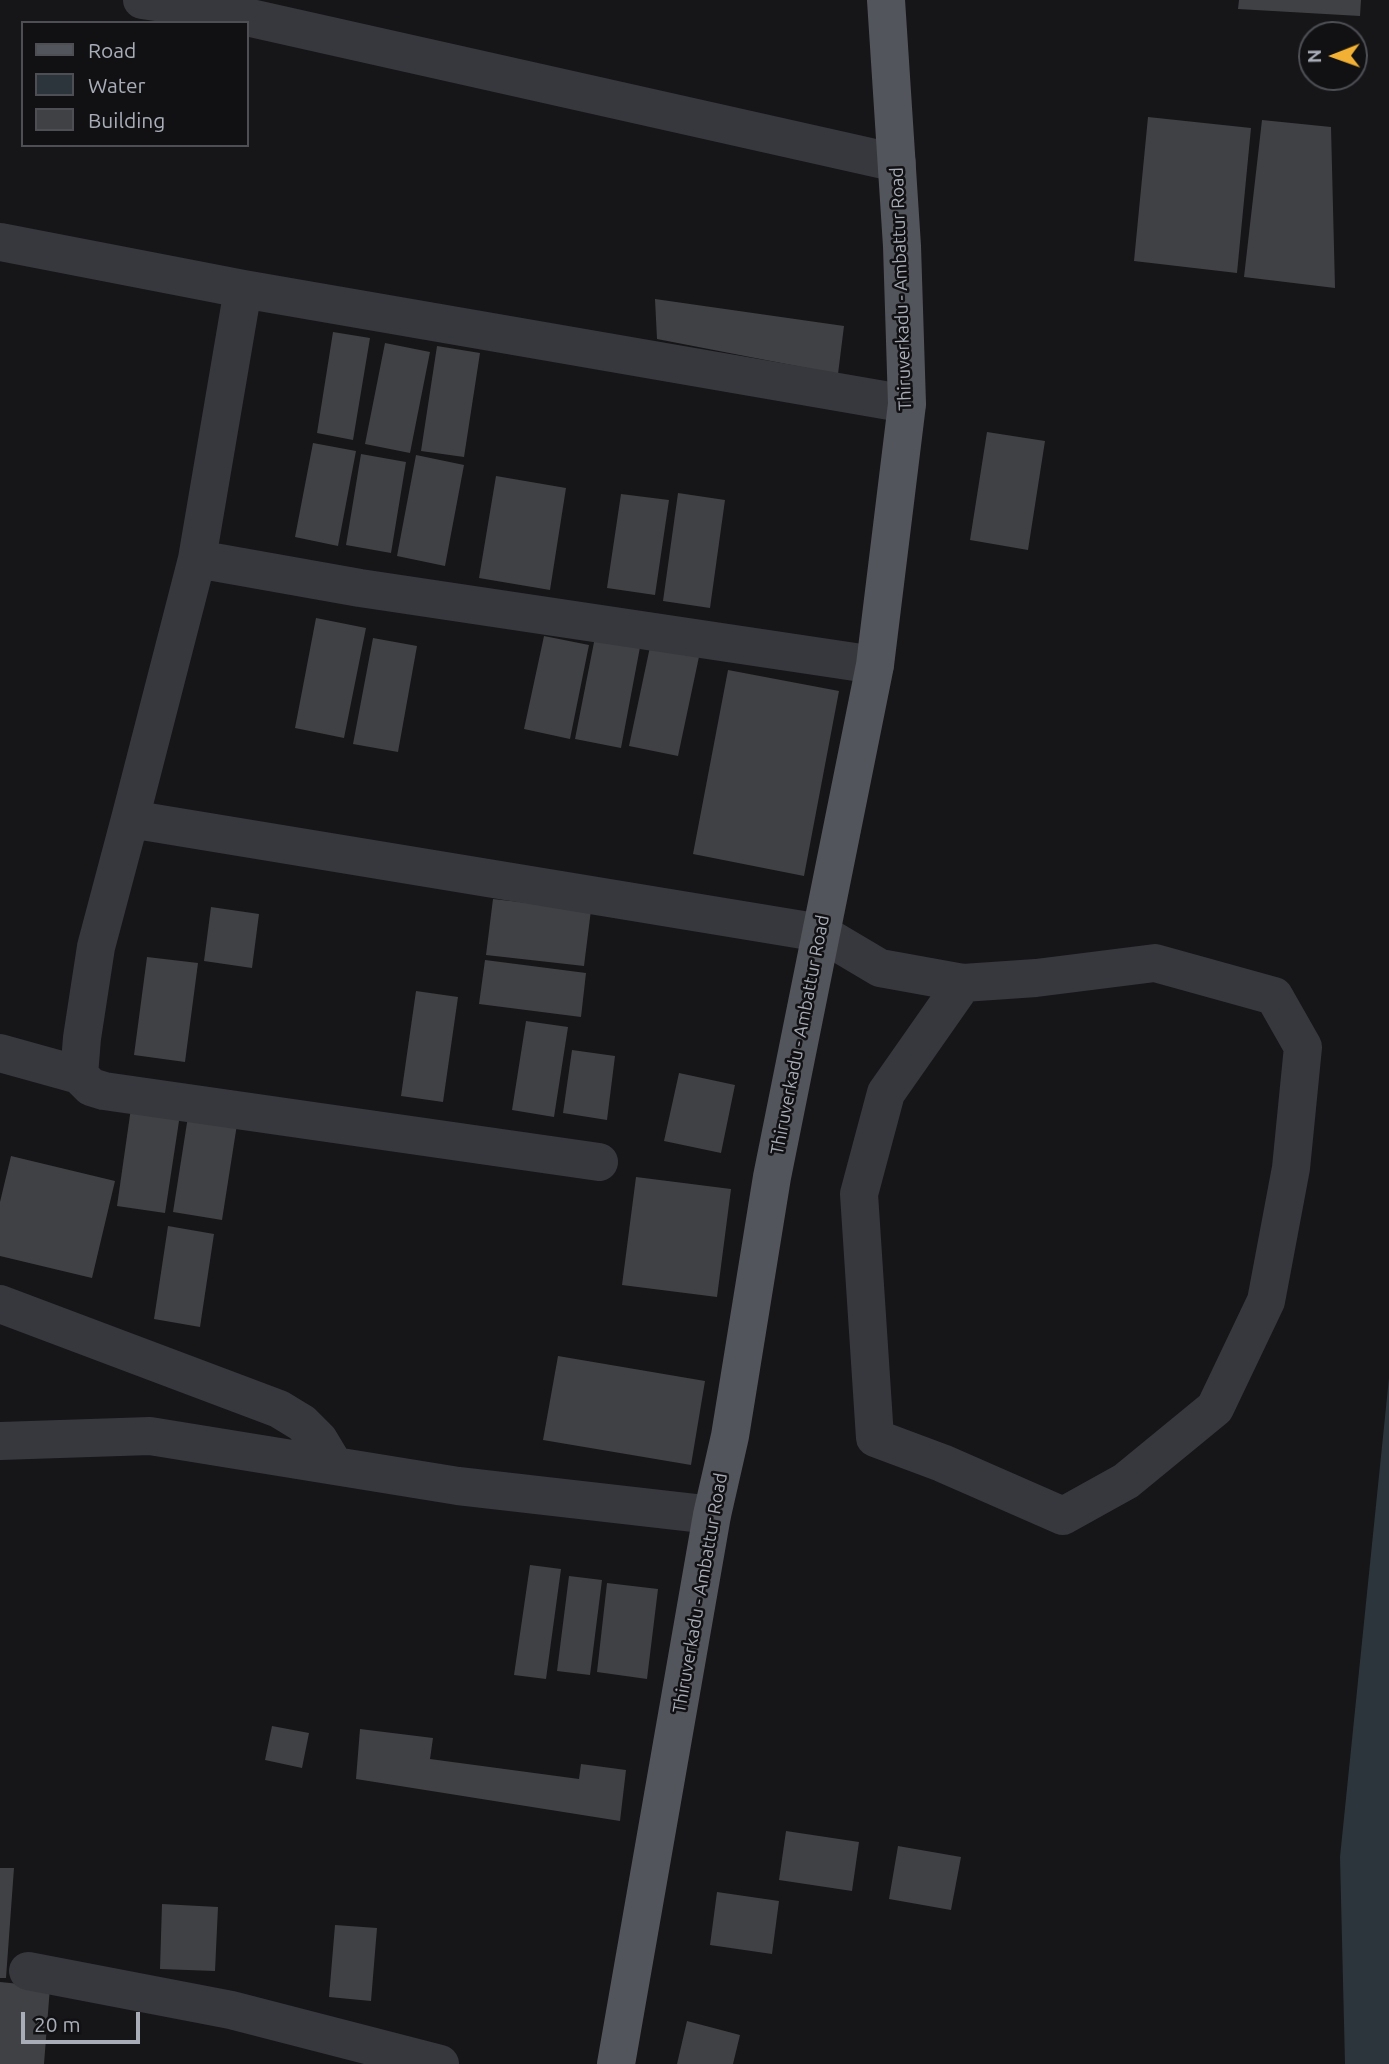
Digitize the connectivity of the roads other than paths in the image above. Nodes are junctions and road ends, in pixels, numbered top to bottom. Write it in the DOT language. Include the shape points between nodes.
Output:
graph roads {
  1 [pos="142,0"];
  2 [pos="886,0"];
  3 [pos="897,163"];
  4 [pos="0,242"];
  5 [pos="243,289"];
  6 [pos="906,404"];
  7 [pos="197,559"];
  8 [pos="875,665"];
  9 [pos="130,819"];
  10 [pos="821,933"];
  11 [pos="963,983"];
  12 [pos="0,1053"];
  13 [pos="79,1075"];
  14 [pos="599,1162"];
  15 [pos="0,1304"];
  16 [pos="0,1441"];
  17 [pos="334,1465"];
  18 [pos="712,1515"];
  19 [pos="28,1970"];
  20 [pos="440,2064"];
  21 [pos="617,2064"];
  1 -- 3 [label="street" via="224,12"];
  2 -- 3 [label="main road, Thiruverkadu - Ambattur Road"];
  3 -- 6 [label="main road, Thiruverkadu - Ambattur Road"];
  4 -- 5 [label="street"];
  5 -- 6 [label="street"];
  5 -- 7 [label="street"];
  6 -- 8 [label="main road, Thiruverkadu - Ambattur Road"];
  7 -- 8 [label="street"];
  7 -- 9 [label="street"];
  8 -- 10 [label="main road, Thiruverkadu - Ambattur Road"];
  9 -- 10 [label="street"];
  9 -- 13 [label="street" via="96,947"];
  10 -- 11 [label="street" via="880,968"];
  10 -- 18 [label="main road, Thiruverkadu - Ambattur Road"];
  11 -- 11 [label="street" via="886,1093 859,1194 875,1438 1063,1516 1126,1480 1215,1408 1266,1301 1291,1168 1303,1047 1274,996 1155,964"];
  12 -- 13 [label="street"];
  13 -- 14 [label="street" via="91,1087 104,1091"];
  15 -- 17 [label="street" via="279,1409 319,1440"];
  16 -- 17 [label="street" via="150,1436"];
  17 -- 18 [label="street" via="458,1486"];
  18 -- 21 [label="main road, Thiruverkadu - Ambattur Road"];
  19 -- 20 [label="street" via="231,2010"];
}
